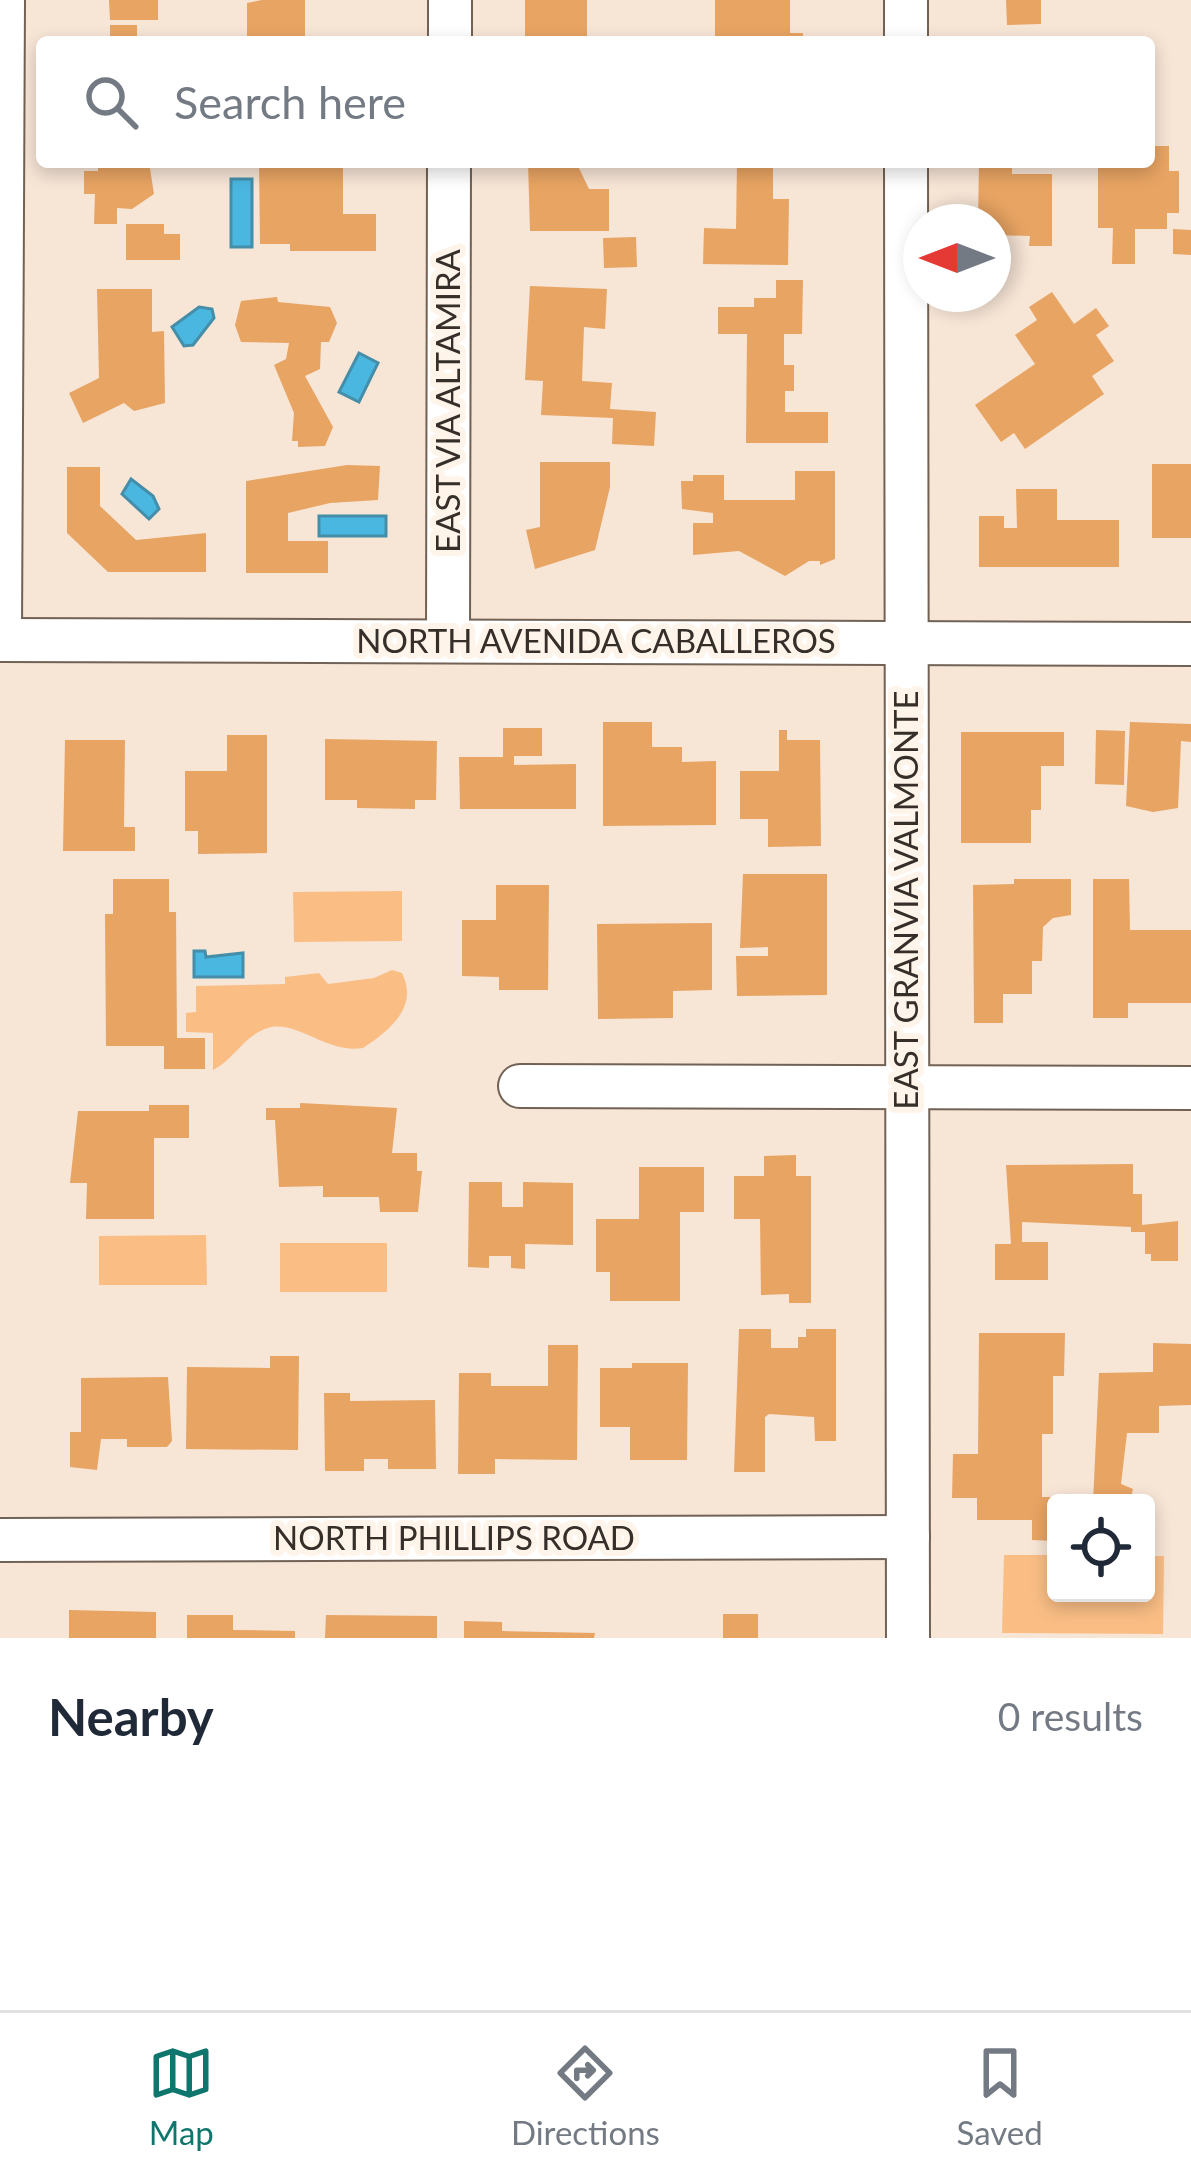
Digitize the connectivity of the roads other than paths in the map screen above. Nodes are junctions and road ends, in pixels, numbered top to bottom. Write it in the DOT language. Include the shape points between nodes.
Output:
graph roads {
  1 [pos="3,0"];
  2 [pos="450,0"];
  3 [pos="906,0"];
  4 [pos="450,36"];
  5 [pos="906,36"];
  6 [pos="449,168"];
  7 [pos="906,168"];
  8 [pos="0,637"];
  9 [pos="448,640"];
  10 [pos="905,642"];
  11 [pos="1191,644"];
  12 [pos="520,1086"];
  13 [pos="907,1088"];
  14 [pos="1191,1088"];
  15 [pos="908,1538"];
  16 [pos="0,1540"];
  17 [pos="908,1638"];
  1 -- 8 [label="street"];
  2 -- 4 [label="street"];
  3 -- 5 [label="street"];
  6 -- 9 [label="street, EAST VIA ALTAMIRA"];
  7 -- 10 [label="street, EAST GRANVIA VALMONTE"];
  8 -- 9 [label="street, NORTH AVENIDA CABALLEROS"];
  9 -- 10 [label="street, NORTH AVENIDA CABALLEROS"];
  10 -- 11 [label="street, NORTH AVENIDA CABALLEROS"];
  10 -- 13 [label="street, EAST GRANVIA VALMONTE"];
  12 -- 13 [label="street"];
  13 -- 14 [label="street"];
  13 -- 15 [label="street, EAST GRANVIA VALMONTE"];
  15 -- 16 [label="street, NORTH PHILLIPS ROAD"];
  15 -- 17 [label="street, EAST GRANVIA VALMONTE"];
}
